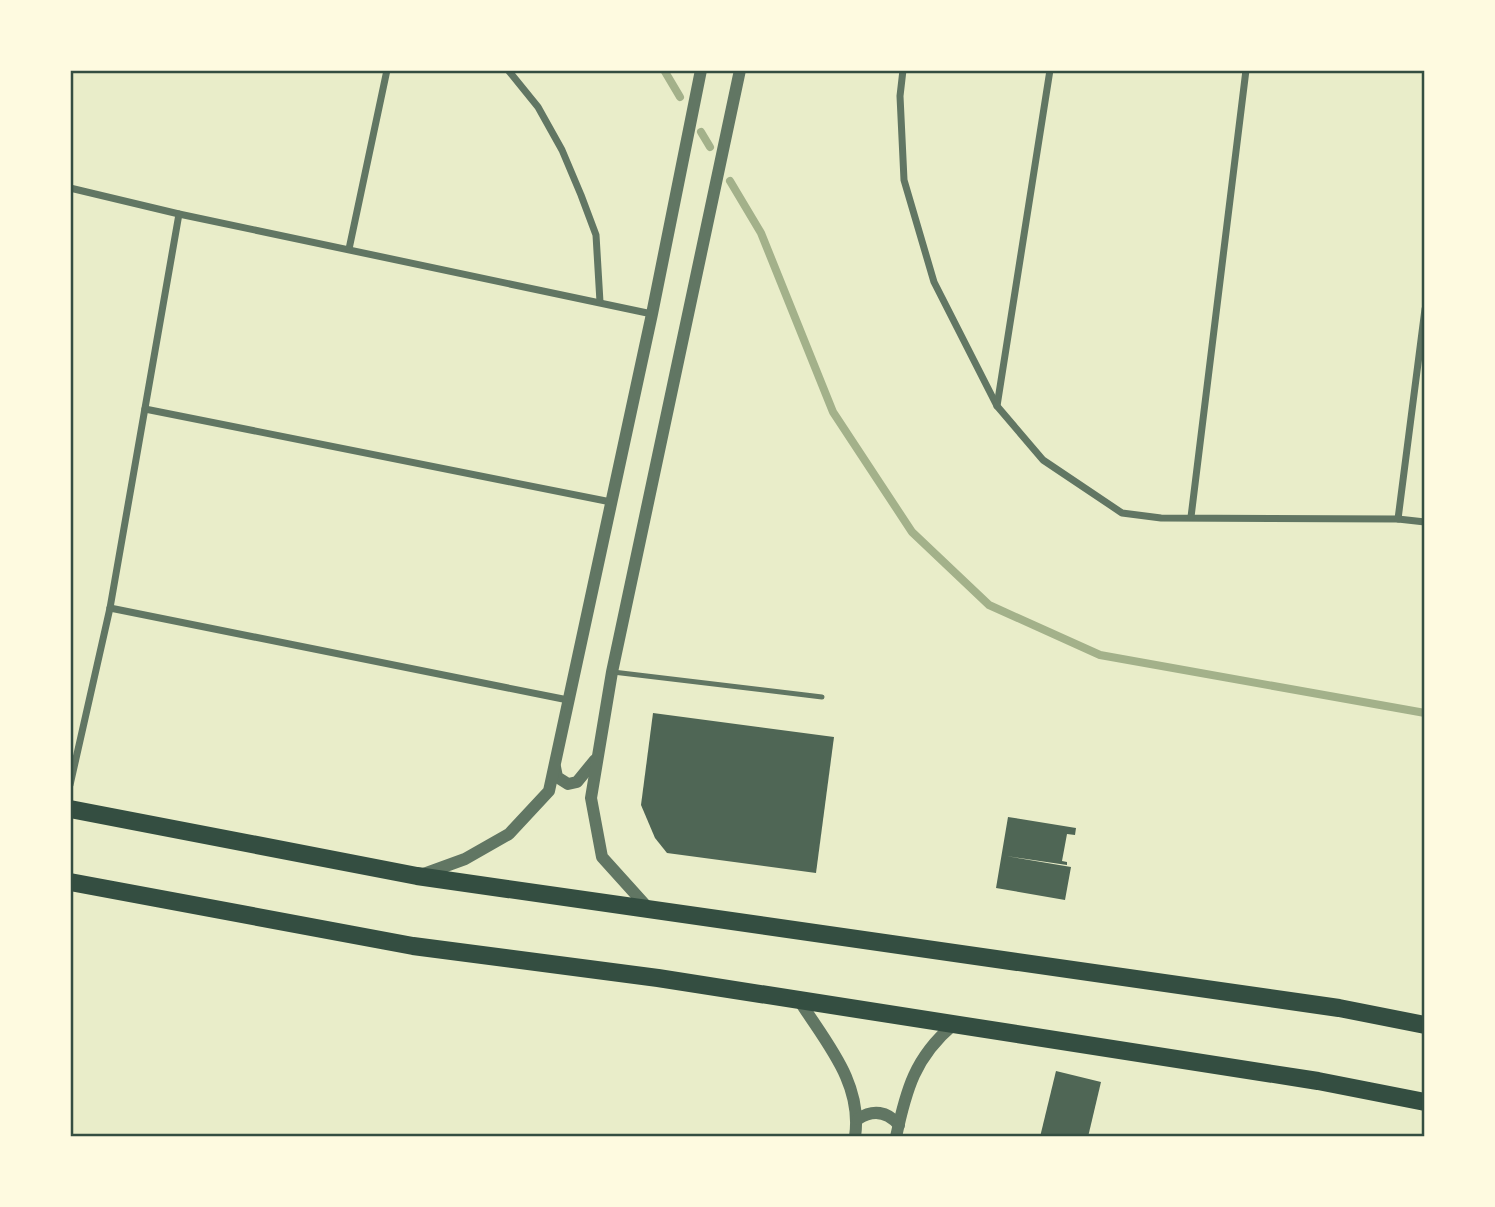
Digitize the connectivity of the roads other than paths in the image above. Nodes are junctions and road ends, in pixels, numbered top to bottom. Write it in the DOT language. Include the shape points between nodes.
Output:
graph roads {
  1 [pos="387,70"];
  2 [pos="508,70"];
  3 [pos="701,70"];
  4 [pos="740,70"];
  5 [pos="903,70"];
  6 [pos="1050,70"];
  7 [pos="1247,70"];
  8 [pos="70,188"];
  9 [pos="178,214"];
  10 [pos="349,250"];
  11 [pos="600,302"];
  12 [pos="1425,309"];
  13 [pos="652,314"];
  14 [pos="997,406"];
  15 [pos="145,409"];
  16 [pos="611,502"];
  17 [pos="1191,517"];
  18 [pos="1398,519"];
  19 [pos="1425,522"];
  20 [pos="110,608"];
  21 [pos="612,672"];
  22 [pos="822,696"];
  23 [pos="568,700"];
  24 [pos="597,756"];
  25 [pos="554,763"];
  26 [pos="70,785"];
  27 [pos="70,809"];
  28 [pos="417,876"];
  29 [pos="70,882"];
  30 [pos="648,908"];
  31 [pos="799,1000"];
  32 [pos="953,1024"];
  33 [pos="1425,1025"];
  34 [pos="1425,1102"];
  35 [pos="858,1119"];
  36 [pos="897,1131"];
  37 [pos="855,1137"];
  1 -- 10 [label="street"];
  2 -- 11 [label="street" via="538,107 581,195 596,235"];
  3 -- 13 [label="street"];
  4 -- 21 [label="street"];
  5 -- 14 [label="street" via="904,180 934,282"];
  6 -- 14 [label="street"];
  7 -- 17 [label="street"];
  8 -- 9 [label="street"];
  9 -- 10 [label="street"];
  9 -- 15 [label="street"];
  10 -- 11 [label="street"];
  11 -- 13 [label="street"];
  12 -- 18 [label="street"];
  13 -- 16 [label="street"];
  14 -- 17 [label="street" via="1043,460 1122,513"];
  15 -- 16 [label="street"];
  15 -- 20 [label="street"];
  16 -- 23 [label="street"];
  17 -- 18 [label="street"];
  18 -- 19 [label="street"];
  20 -- 23 [label="street"];
  20 -- 26 [label="street"];
  21 -- 22 [label="lane"];
  21 -- 24 [label="street"];
  23 -- 25 [label="street"];
  24 -- 25 [label="street" via="578,782 568,784 557,777"];
  24 -- 30 [label="street" via="591,798 601,857"];
  25 -- 28 [label="street" via="549,791 509,834 465,859"];
  27 -- 28 [label="main road"];
  28 -- 30 [label="main road"];
  29 -- 31 [label="main road" via="413,946"];
  30 -- 33 [label="main road" via="1326,1006"];
  31 -- 32 [label="main road"];
  31 -- 35 [label="street" via="847,1075"];
  32 -- 34 [label="main road"];
  32 -- 36 [label="street" via="917,1065"];
  35 -- 36 [label="street" via="880,1112"];
  35 -- 37 [label="street"];
}
